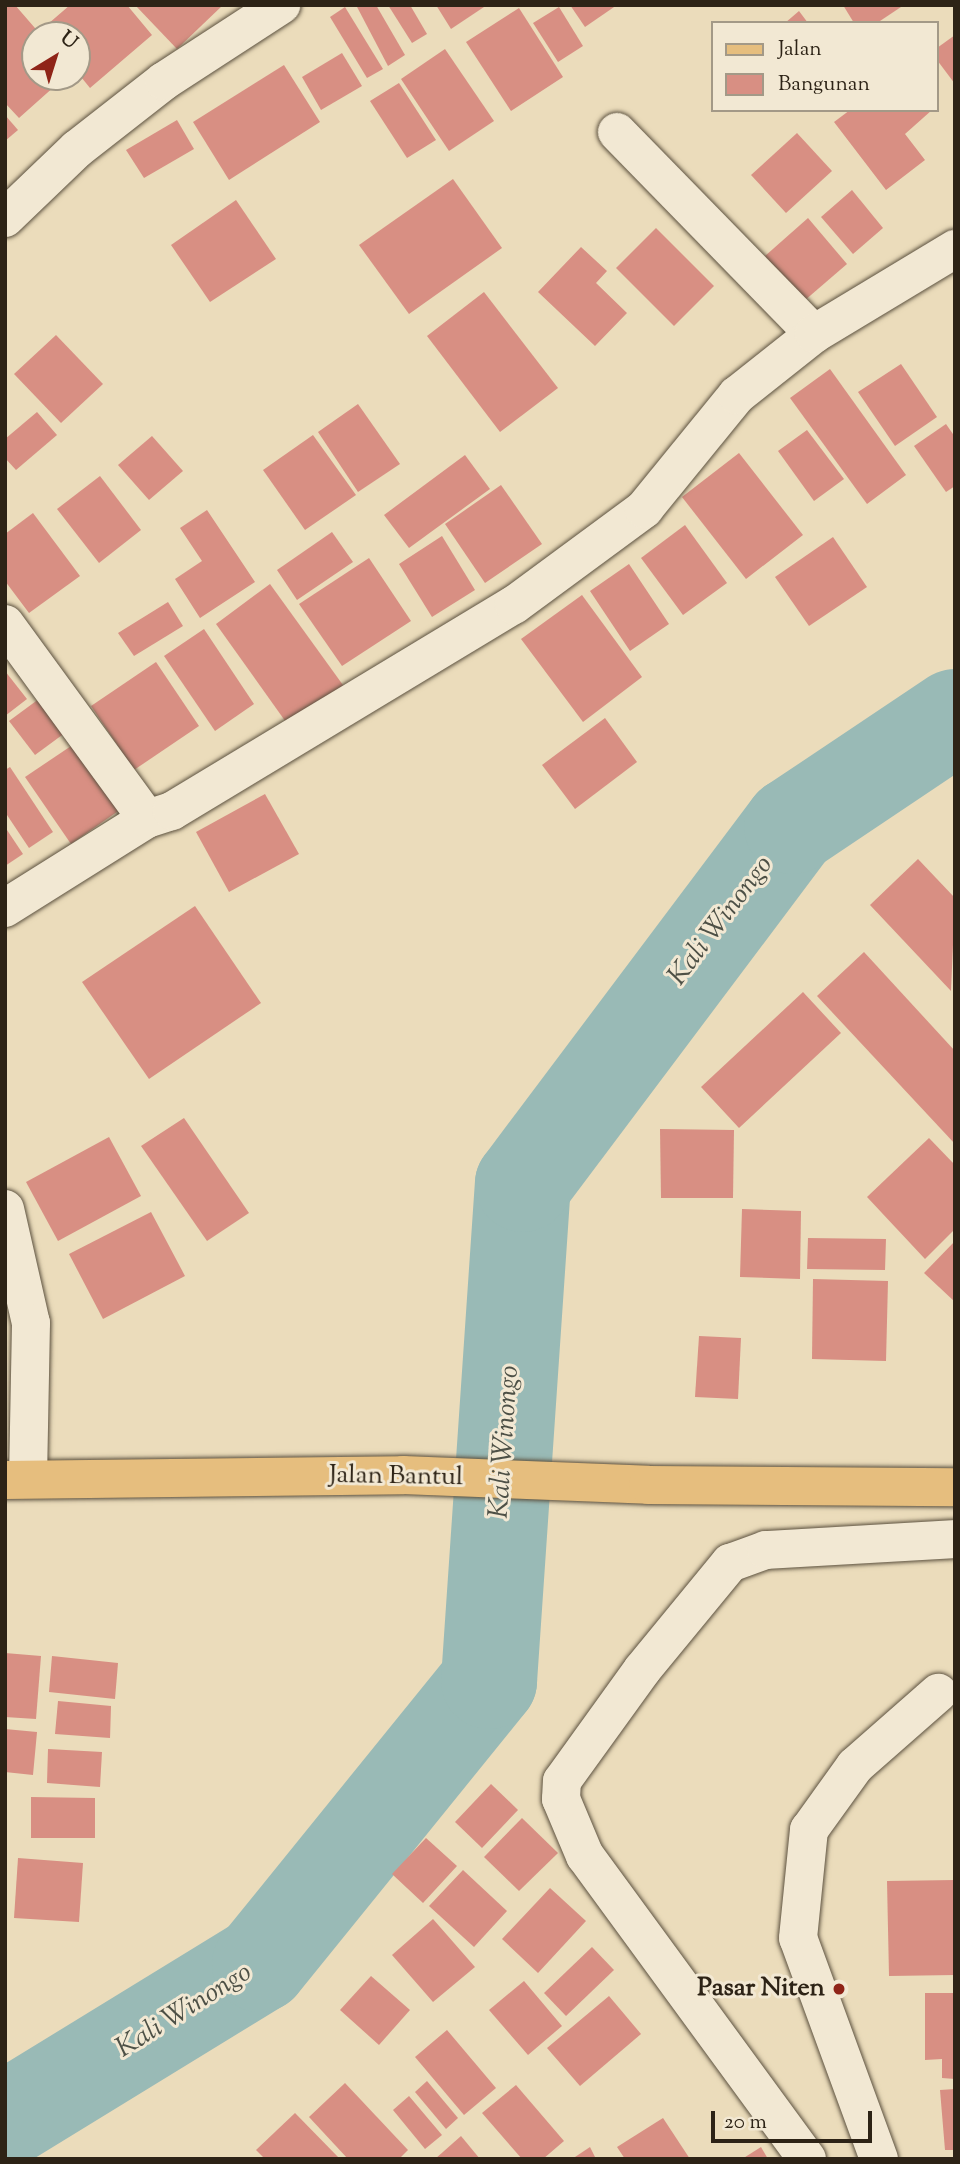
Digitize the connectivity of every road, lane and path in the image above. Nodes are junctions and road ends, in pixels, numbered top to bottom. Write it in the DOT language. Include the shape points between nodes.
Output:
graph roads {
  1 [pos="281,5"];
  2 [pos="617,132"];
  3 [pos="5,218"];
  4 [pos="955,249"];
  5 [pos="814,334"];
  6 [pos="5,624"];
  7 [pos="147,819"];
  8 [pos="5,908"];
  9 [pos="5,1209"];
  10 [pos="17,1480"];
  11 [pos="955,1487"];
  12 [pos="955,1539"];
  13 [pos="938,1693"];
  14 [pos="807,2159"];
  15 [pos="880,2159"];
  1 -- 3 [label="street" via="164,81 88,140"];
  2 -- 5 [label="street"];
  4 -- 5 [label="street"];
  5 -- 7 [label="street" via="737,395 644,509 525,597 172,811"];
  6 -- 7 [label="street"];
  7 -- 8 [label="street"];
  9 -- 10 [label="street" via="31,1323 30,1429"];
  10 -- 11 [label="main road, Jalan Bantul" via="403,1475 648,1485"];
  12 -- 14 [label="street" via="766,1550 730,1563 642,1670 562,1781 561,1799 585,1856"];
  13 -- 15 [label="street" via="855,1766 809,1830 799,1938"];
}
